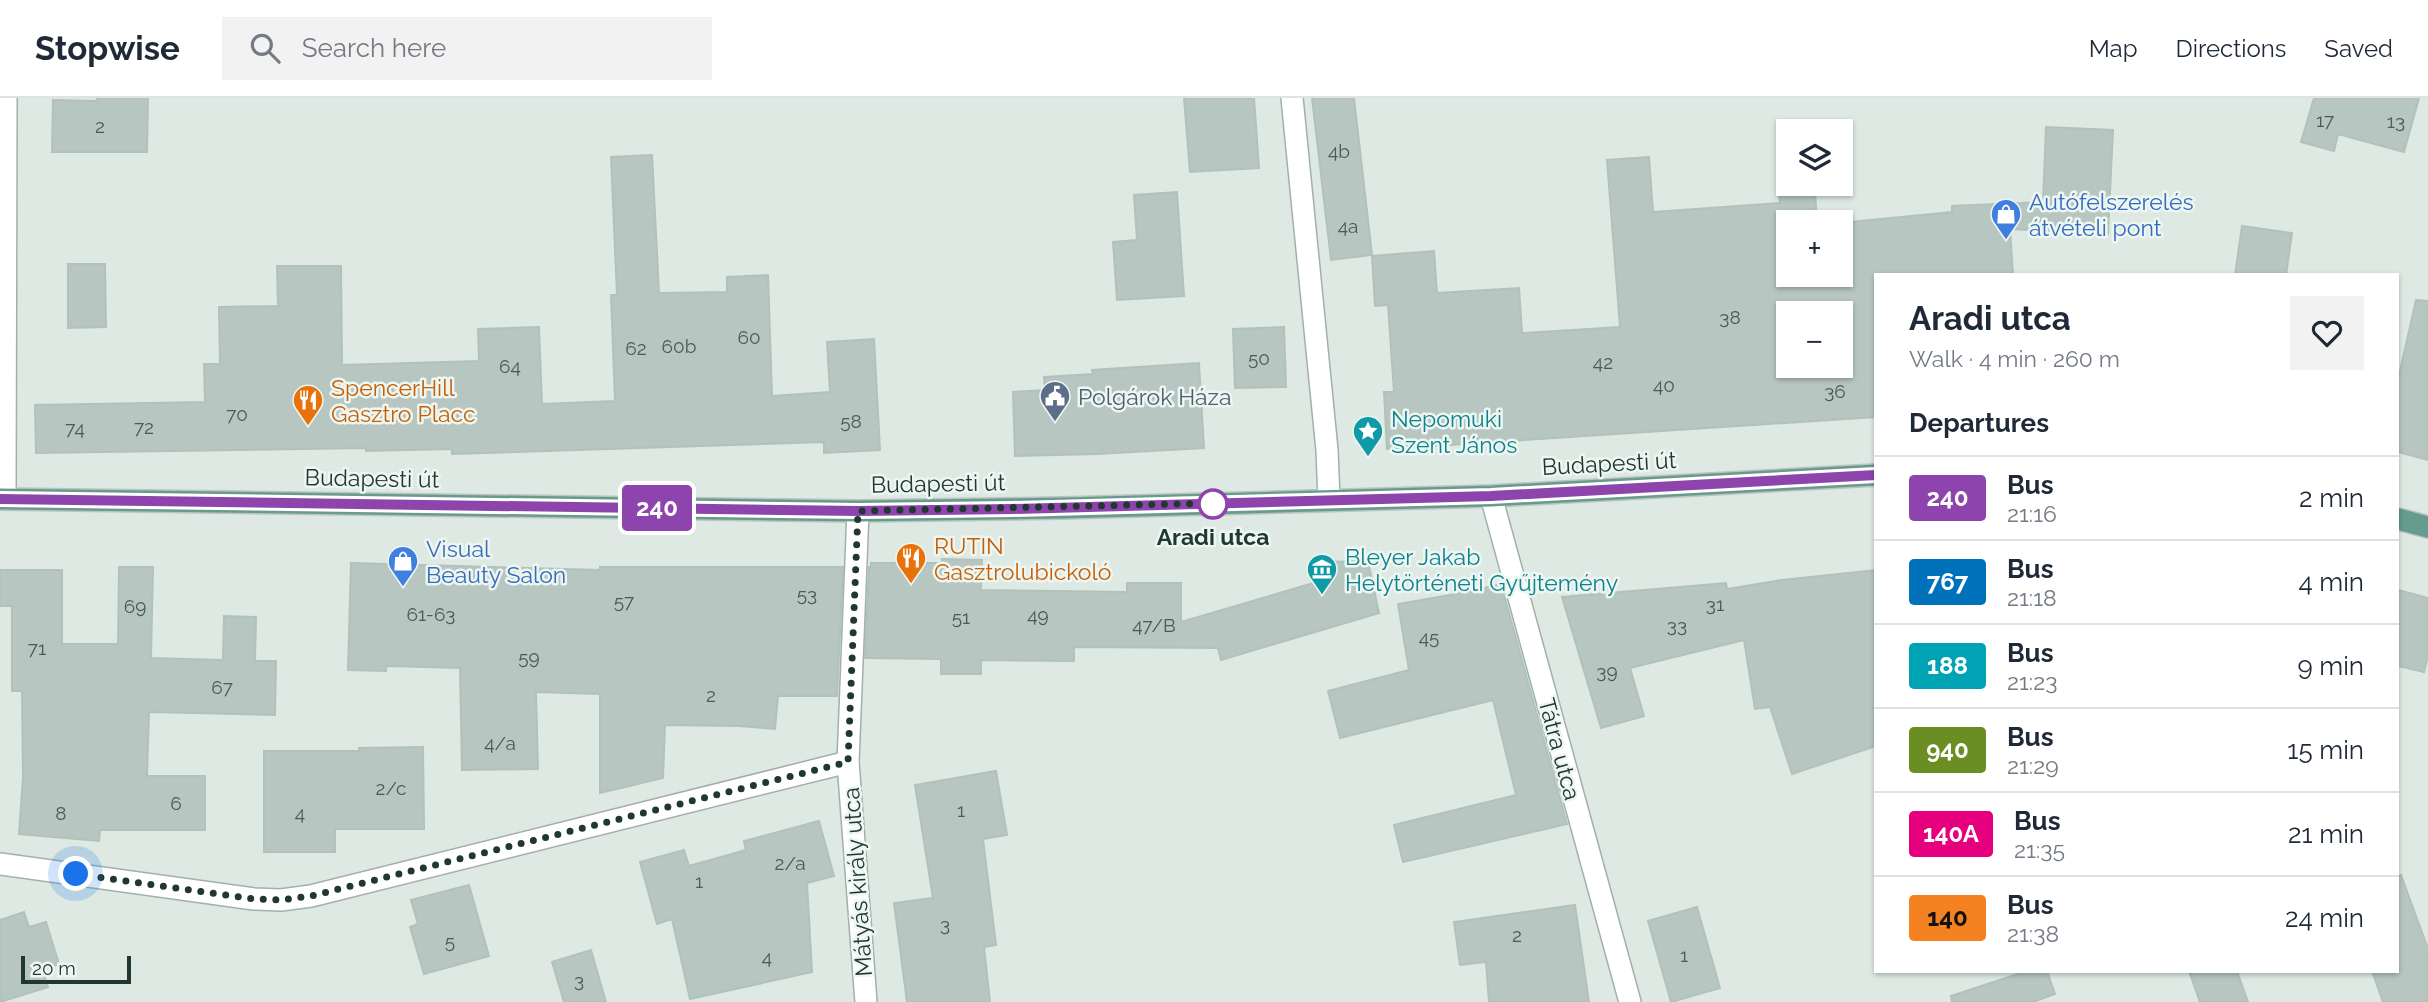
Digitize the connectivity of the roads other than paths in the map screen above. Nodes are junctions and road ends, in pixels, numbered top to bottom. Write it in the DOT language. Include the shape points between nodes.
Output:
graph roads {
  1 [pos="6,98"];
  2 [pos="1292,98"];
  3 [pos="1874,475"];
  4 [pos="1491,496"];
  5 [pos="2,499"];
  6 [pos="1329,500"];
  7 [pos="858,511"];
  8 [pos="2399,519"];
  9 [pos="2428,527"];
  10 [pos="848,762"];
  11 [pos="0,864"];
  12 [pos="866,1002"];
  13 [pos="1630,1002"];
  1 -- 5 [label="street"];
  2 -- 6 [label="street"];
  3 -- 4 [label="main road, Budapesti út"];
  4 -- 6 [label="main road, Budapesti út"];
  4 -- 13 [label="street, Tátra utca"];
  5 -- 7 [label="main road, Budapesti út"];
  6 -- 7 [label="main road, Budapesti út"];
  7 -- 10 [label="street, Mátyás király utca"];
  8 -- 9 [label="main road"];
  10 -- 11 [label="street" via="301,897 254,899"];
  10 -- 12 [label="street, Mátyás király utca"];
}
